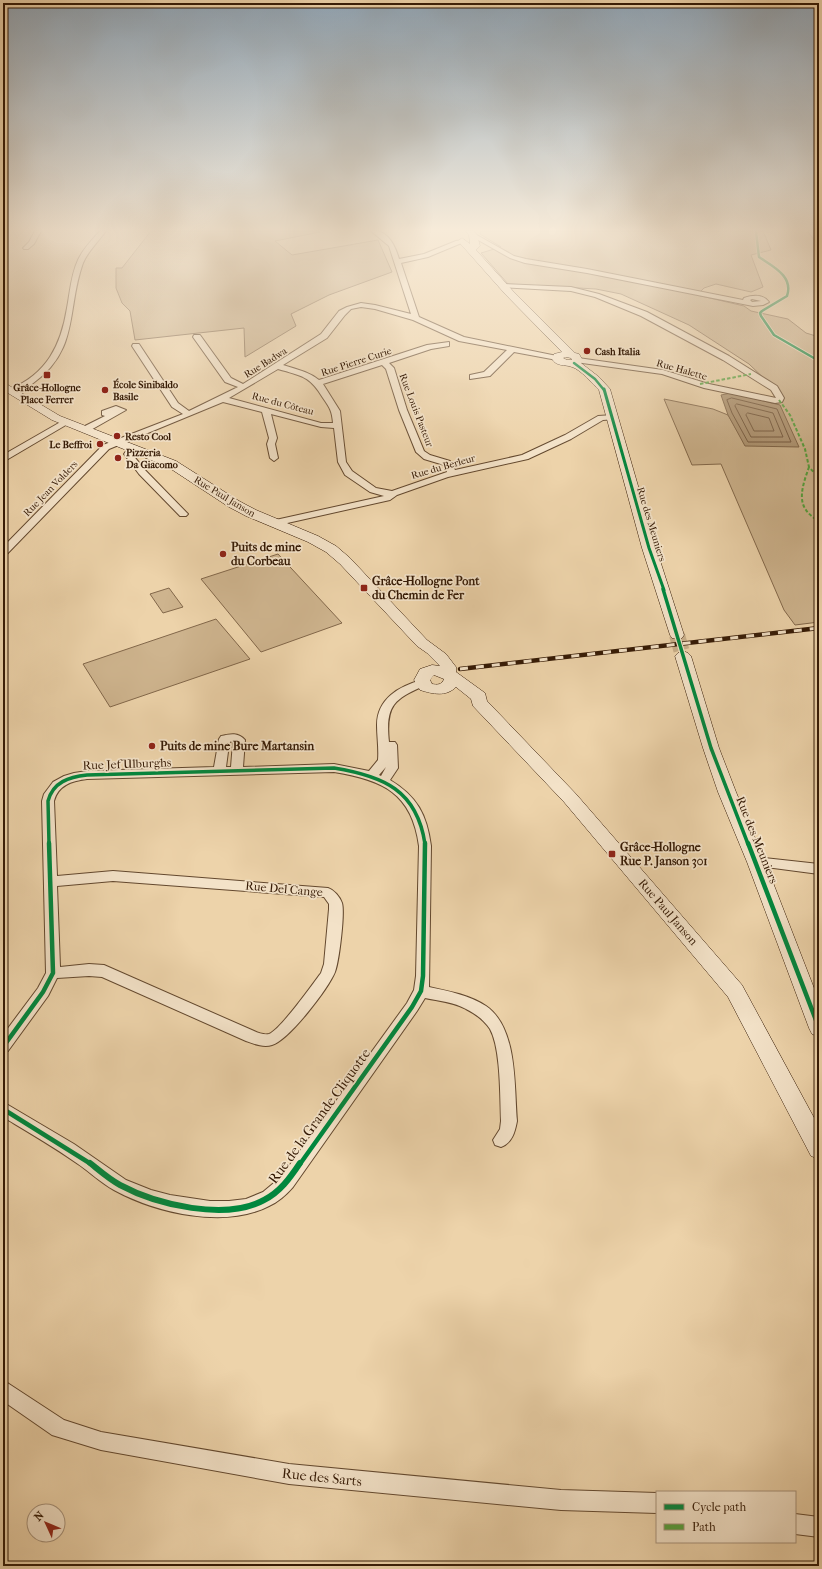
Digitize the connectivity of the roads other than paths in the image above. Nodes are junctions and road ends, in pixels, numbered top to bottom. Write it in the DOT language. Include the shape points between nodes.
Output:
graph roads {
  1 [pos="72,304"];
  2 [pos="410,304"];
  3 [pos="519,304"];
  4 [pos="620,304"];
  5 [pos="416,318"];
  6 [pos="197,337"];
  7 [pos="446,344"];
  8 [pos="136,346"];
  9 [pos="512,350"];
  10 [pos="567,357"];
  11 [pos="384,362"];
  12 [pos="278,366"];
  13 [pos="473,377"];
  14 [pos="318,384"];
  15 [pos="244,387"];
  16 [pos="8,388"];
  17 [pos="222,399"];
  18 [pos="266,411"];
  19 [pos="188,414"];
  20 [pos="112,415"];
  21 [pos="613,417"];
  22 [pos="67,422"];
  23 [pos="338,426"];
  24 [pos="86,429"];
  25 [pos="116,442"];
  26 [pos="132,448"];
  27 [pos="274,458"];
  28 [pos="3,459"];
  29 [pos="452,473"];
  30 [pos="394,493"];
  31 [pos="183,514"];
  32 [pos="274,523"];
  33 [pos="3,553"];
  34 [pos="677,635"];
  35 [pos="422,643"];
  36 [pos="683,656"];
  37 [pos="447,680"];
  38 [pos="425,681"];
  39 [pos="237,770"];
  40 [pos="220,771"];
  41 [pos="377,778"];
  42 [pos="756,862"];
  43 [pos="819,869"];
  44 [pos="51,882"];
  45 [pos="53,973"];
  46 [pos="421,991"];
  47 [pos="819,1028"];
  48 [pos="3,1047"];
  49 [pos="3,1109"];
  50 [pos="501,1140"];
  51 [pos="819,1149"];
  52 [pos="3,1390"];
  53 [pos="656,1503"];
  54 [pos="796,1524"];
  55 [pos="819,1526"];
  1 -- 16 [label="street" via="64,344 55,359 28,386"];
  2 -- 5 [label="street"];
  3 -- 10 [label="street, Rue des Meuniers"];
  4 -- 10 [label="street, Rue Halette" via="644,314 726,358 774,388 779,400 707,386 663,372"];
  5 -- 9 [label="street, Rue Badwa" via="454,336"];
  5 -- 12 [label="street, Rue Badwa" via="375,306 361,305 348,308 324,336"];
  6 -- 15 [label="street" via="228,380"];
  7 -- 11 [label="street, Rue Pierre Curie"];
  8 -- 19 [label="street" via="175,405"];
  9 -- 10 [label="street, Rue Halette"];
  9 -- 13 [label="street" via="487,374"];
  10 -- 21 [label="street, Rue des Meuniers" via="604,389"];
  11 -- 14 [label="street, Rue Pierre Curie"];
  11 -- 29 [label="street, Rue Louis Pasteur" via="390,368 420,452 447,463"];
  12 -- 14 [label="street" via="306,375"];
  12 -- 15 [label="street, Rue Badwa"];
  14 -- 23 [label="street" via="335,410"];
  15 -- 17 [label="street, Rue Badwa"];
  16 -- 22 [label="street, Rue Paul Janson" via="56,418"];
  17 -- 18 [label="street, Rue du Côteau"];
  17 -- 19 [label="street, Rue Badwa"];
  18 -- 23 [label="street, Rue du Côteau" via="321,425"];
  18 -- 27 [label="street" via="273,438 271,444"];
  19 -- 25 [label="street, Rue Badwa"];
  20 -- 24 [label="street"];
  21 -- 29 [label="street, Rue du Berleur" via="601,418 525,457"];
  21 -- 34 [label="street, Rue des Meuniers" via="649,548"];
  22 -- 24 [label="street, Rue Paul Janson"];
  22 -- 28 [label="street"];
  23 -- 30 [label="street" via="345,470 373,490"];
  24 -- 25 [label="street, Rue Paul Janson"];
  25 -- 26 [label="street, Rue Paul Janson"];
  25 -- 33 [label="street, Rue Jean Volders" via="106,447"];
  26 -- 31 [label="street" via="128,454"];
  26 -- 32 [label="street, Rue Paul Janson" via="172,464 234,504"];
  29 -- 30 [label="street, Rue du Berleur"];
  30 -- 32 [label="street, Rue du Berleur" via="387,498"];
  32 -- 35 [label="street, Rue Paul Janson" via="313,539 345,560"];
  35 -- 37 [label="street, Rue Paul Janson" via="427,644 445,662 448,667"];
  35 -- 38 [label="street"];
  36 -- 42 [label="street, Rue des Meuniers" via="726,792"];
  37 -- 38 [label="street" via="436,690"];
  37 -- 51 [label="street, Rue Paul Janson" via="479,702 570,798 735,991"];
  38 -- 41 [label="street" via="403,697 392,710 389,720 392,768"];
  39 -- 40 [label="street, Rue Jef Ulburghs"];
  39 -- 40 [label="street" via="239,740 232,737 225,739 223,744"];
  39 -- 41 [label="street, Rue Jef Ulburghs" via="334,768"];
  40 -- 44 [label="street, Rue Jef Ulburghs" via="83,775 59,783 50,792 48,801"];
  41 -- 46 [label="street, Rue de la Grande Cliquotte" via="396,789 408,800 418,813 424,830"];
  42 -- 43 [label="street"];
  42 -- 47 [label="street, Rue des Meuniers"];
  44 -- 45 [label="street, Rue Jef Ulburghs"];
  44 -- 45 [label="street, Rue Del Cange" via="113,876 317,891 328,893 336,909 329,971 276,1038 267,1041 251,1037 104,971"];
  45 -- 48 [label="street, Rue Jef Ulburghs" via="43,992"];
  46 -- 49 [label="street, Rue de la Grande Cliquotte" via="287,1182 271,1198 247,1207 218,1209 176,1205 136,1192 119,1184 78,1155"];
  46 -- 50 [label="street" via="476,1007 491,1020 500,1033 504,1051 509,1121 507,1131"];
  52 -- 53 [label="street, Rue des Sarts" via="60,1428 101,1441 289,1474 561,1500"];
  54 -- 55 [label="street"];
}
